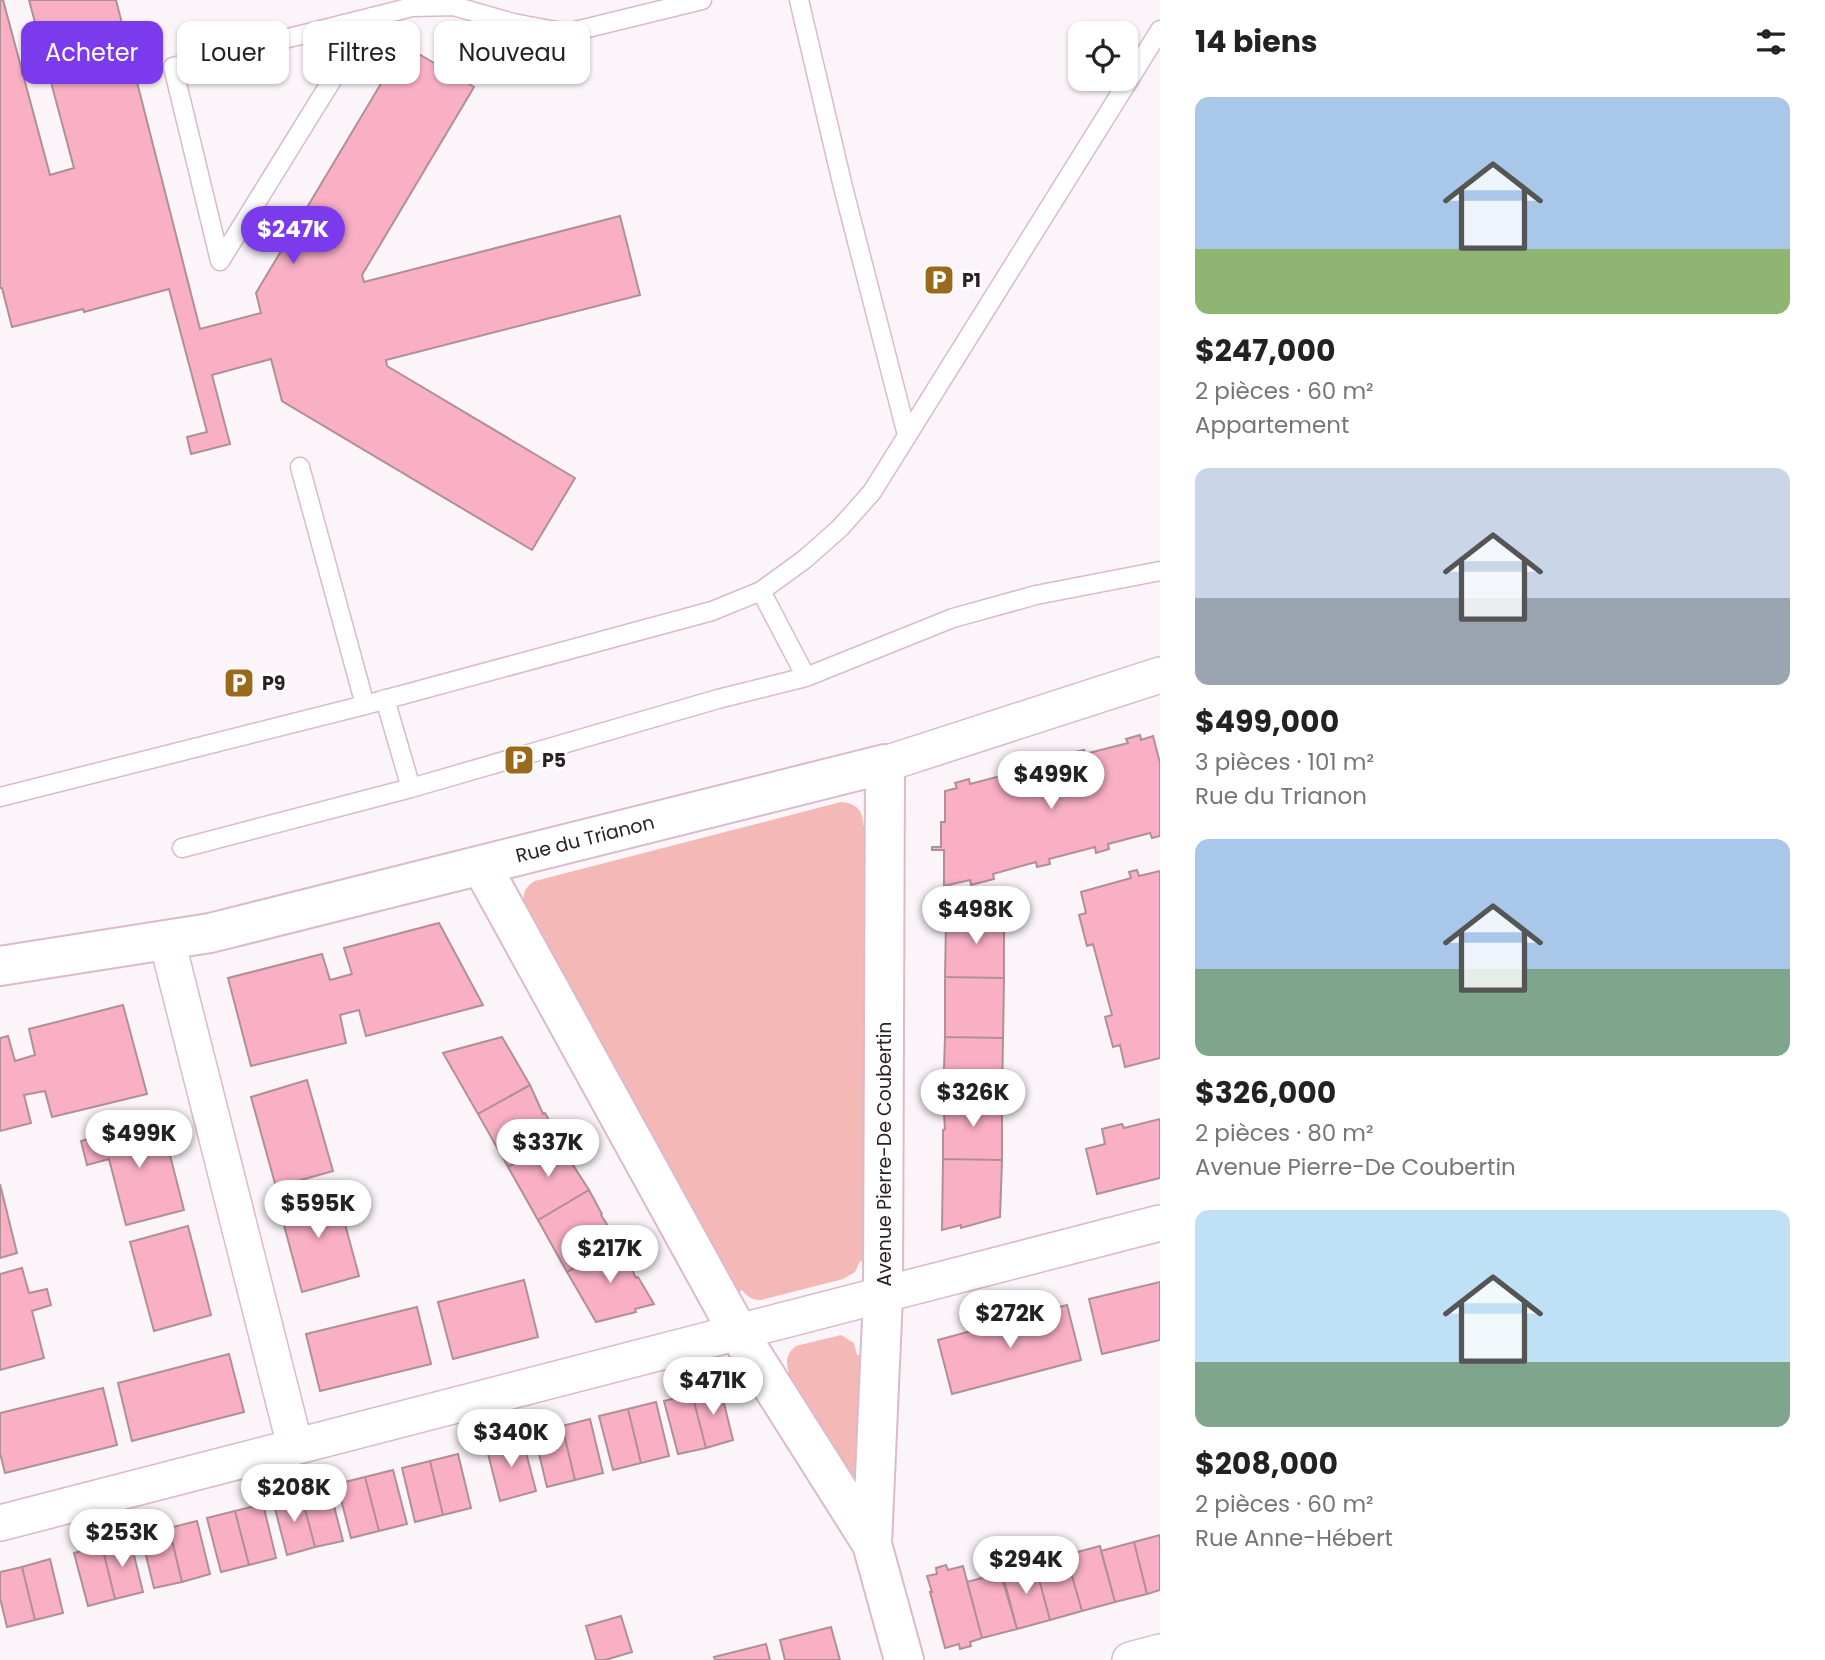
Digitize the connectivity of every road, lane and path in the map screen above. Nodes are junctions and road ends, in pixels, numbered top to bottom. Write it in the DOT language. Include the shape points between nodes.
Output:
graph roads {
  1 [pos="702,0"];
  2 [pos="799,0"];
  3 [pos="371,17"];
  4 [pos="1160,30"];
  5 [pos="907,435"];
  6 [pos="300,467"];
  7 [pos="1160,571"];
  8 [pos="761,592"];
  9 [pos="1160,675"];
  10 [pos="806,677"];
  11 [pos="385,699"];
  12 [pos="365,705"];
  13 [pos="885,764"];
  14 [pos="411,788"];
  15 [pos="0,797"];
  16 [pos="182,848"];
  17 [pos="481,865"];
  18 [pos="167,941"];
  19 [pos="0,966"];
  20 [pos="1160,1223"];
  21 [pos="883,1296"];
  22 [pos="738,1332"];
  23 [pos="295,1447"];
  24 [pos="0,1523"];
  25 [pos="872,1544"];
  26 [pos="1160,1652"];
  27 [pos="904,1660"];
  28 [pos="1130,1660"];
  1 -- 3 [label="lane" via="567,33 454,6 412,7"];
  2 -- 5 [label="lane"];
  3 -- 3 [label="lane" via="364,29 220,261 173,67"];
  4 -- 5 [label="lane"];
  5 -- 8 [label="lane" via="872,492 840,528"];
  6 -- 12 [label="lane"];
  7 -- 10 [label="lane" via="1036,595 953,618"];
  8 -- 10 [label="lane"];
  8 -- 11 [label="lane" via="712,611"];
  9 -- 13 [label="street, Rue du Trianon"];
  10 -- 14 [label="lane"];
  11 -- 12 [label="lane"];
  11 -- 14 [label="lane"];
  12 -- 15 [label="lane"];
  13 -- 17 [label="street, Rue du Trianon"];
  13 -- 21 [label="street, Avenue Pierre-De Coubertin"];
  14 -- 16 [label="lane"];
  17 -- 18 [label="street, Rue du Trianon"];
  17 -- 22 [label="street, Avenue Pierre-De Coubertin"];
  18 -- 19 [label="street, Rue du Trianon"];
  18 -- 23 [label="street"];
  20 -- 21 [label="street"];
  21 -- 22 [label="street"];
  21 -- 25 [label="street, Avenue Pierre-De Coubertin"];
  22 -- 23 [label="street"];
  22 -- 25 [label="street, Avenue Pierre-De Coubertin"];
  23 -- 24 [label="street"];
  25 -- 27 [label="street, Avenue Pierre-De Coubertin"];
  26 -- 28 [label="street"];
}
